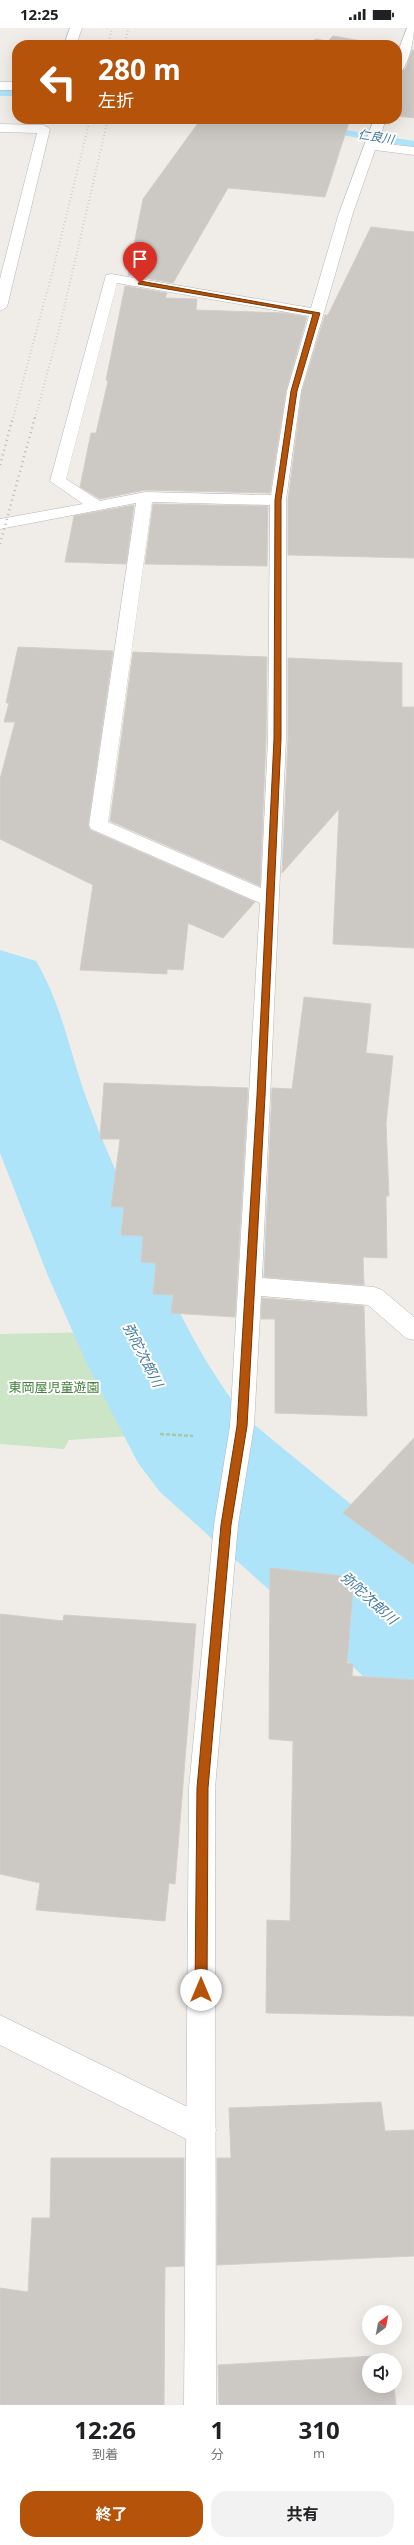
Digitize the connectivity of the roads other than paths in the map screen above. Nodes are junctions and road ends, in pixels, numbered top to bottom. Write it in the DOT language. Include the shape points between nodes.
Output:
graph roads {
  1 [pos="76,28"];
  2 [pos="413,28"];
  3 [pos="72,40"];
  4 [pos="402,57"];
  5 [pos="0,86"];
  6 [pos="12,86"];
  7 [pos="378,124"];
  8 [pos="0,128"];
  9 [pos="370,146"];
  10 [pos="414,151"];
  11 [pos="6,260"];
  12 [pos="0,307"];
  13 [pos="317,313"];
  14 [pos="145,497"];
  15 [pos="278,500"];
  16 [pos="97,506"];
  17 [pos="0,524"];
  18 [pos="270,900"];
  19 [pos="250,1286"];
  20 [pos="414,1331"];
  21 [pos="0,2030"];
  22 [pos="201,2130"];
  23 [pos="200,2405"];
  1 -- 3 [label="street"];
  2 -- 4 [label="street"];
  5 -- 6 [label="street"];
  7 -- 9 [label="street"];
  8 -- 11 [label="street" via="44,128"];
  9 -- 10 [label="street"];
  9 -- 13 [label="street" via="346,213"];
  11 -- 12 [label="street"];
  13 -- 15 [label="street" via="294,391"];
  13 -- 16 [label="street" via="111,278 58,481"];
  14 -- 15 [label="street"];
  14 -- 16 [label="street"];
  14 -- 18 [label="street" via="98,825"];
  15 -- 18 [label="street" via="277,739"];
  16 -- 17 [label="street"];
  18 -- 19 [label="street"];
  19 -- 20 [label="street" via="374,1296"];
  19 -- 22 [label="street" via="242,1426 226,1525 202,1788"];
  21 -- 22 [label="street"];
  22 -- 23 [label="street"];
}
